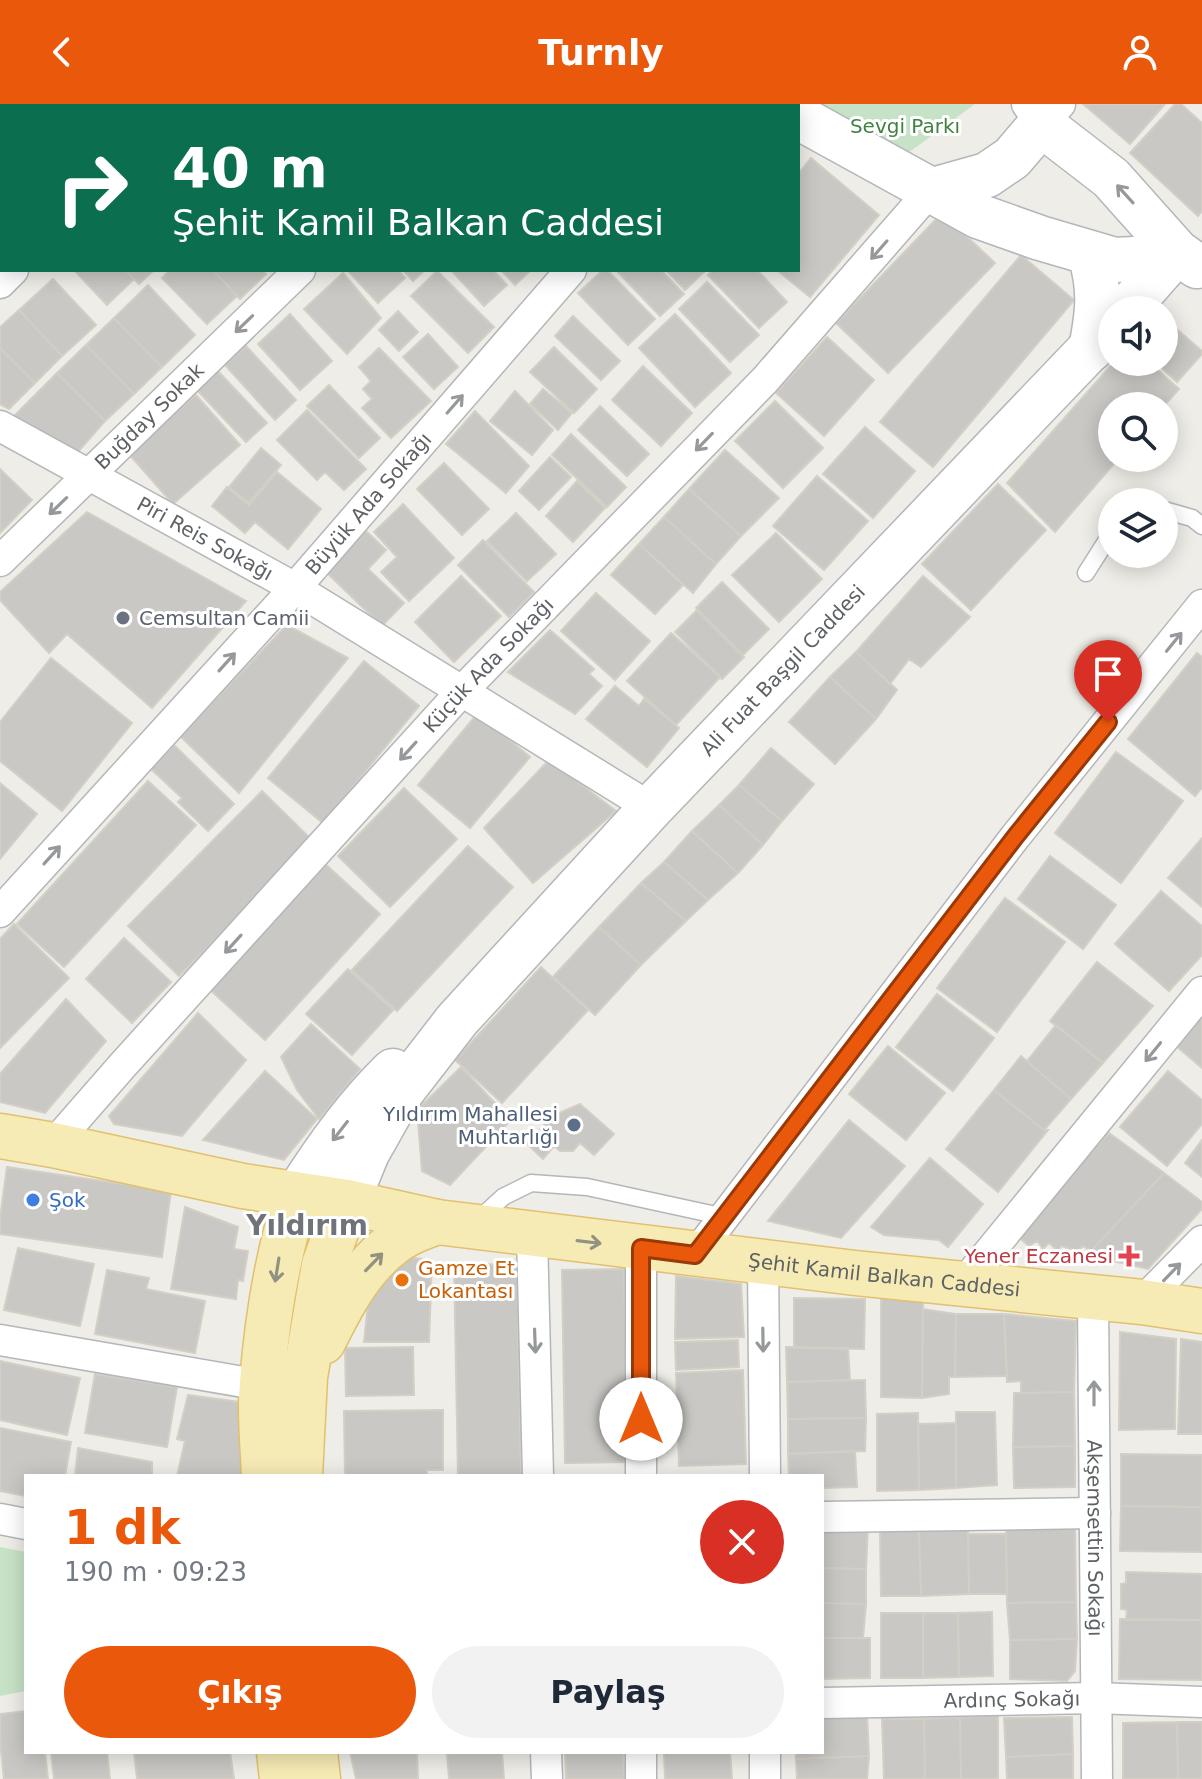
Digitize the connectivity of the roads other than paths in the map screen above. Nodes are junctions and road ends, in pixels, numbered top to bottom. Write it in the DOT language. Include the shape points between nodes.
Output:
graph roads {
  1 [pos="1043,111"];
  2 [pos="800,118"];
  3 [pos="1012,158"];
  4 [pos="930,191"];
  5 [pos="1009,227"];
  6 [pos="1090,254"];
  7 [pos="1190,261"];
  8 [pos="298,272"];
  9 [pos="569,272"];
  10 [pos="1144,296"];
  11 [pos="1098,312"];
  12 [pos="1098,340"];
  13 [pos="0,426"];
  14 [pos="89,475"];
  15 [pos="1178,514"];
  16 [pos="1202,526"];
  17 [pos="1098,554"];
  18 [pos="0,561"];
  19 [pos="1086,573"];
  20 [pos="295,588"];
  21 [pos="1202,605"];
  22 [pos="462,691"];
  23 [pos="651,808"];
  24 [pos="0,912"];
  25 [pos="1202,992"];
  26 [pos="457,1020"];
  27 [pos="0,1136"];
  28 [pos="53,1145"];
  29 [pos="297,1195"];
  30 [pos="347,1202"];
  31 [pos="725,1217"];
  32 [pos="453,1224"];
  33 [pos="532,1235"];
  34 [pos="1202,1241"];
  35 [pos="641,1248"];
  36 [pos="695,1255"];
  37 [pos="763,1262"];
  38 [pos="964,1283"];
  39 [pos="1093,1298"];
  40 [pos="1142,1302"];
  41 [pos="1202,1311"];
  42 [pos="0,1340"];
  43 [pos="305,1377"];
  44 [pos="261,1385"];
  45 [pos="264,1474"];
  46 [pos="300,1474"];
  47 [pos="538,1474"];
  48 [pos="641,1474"];
  49 [pos="765,1474"];
  50 [pos="1095,1513"];
  51 [pos="824,1517"];
  52 [pos="0,1519"];
  53 [pos="24,1524"];
  54 [pos="1096,1698"];
  55 [pos="1202,1702"];
  56 [pos="824,1703"];
  57 [pos="279,1754"];
  58 [pos="315,1754"];
  59 [pos="546,1754"];
  60 [pos="641,1754"];
  61 [pos="765,1754"];
  62 [pos="282,1779"];
  63 [pos="318,1779"];
  64 [pos="547,1779"];
  65 [pos="641,1779"];
  66 [pos="765,1779"];
  67 [pos="1097,1779"];
  1 -- 3 [label="main road"];
  7 -- 1 [label="main road, one-way"];
  2 -- 4 [label="main road"];
  3 -- 4 [label="main road" via="987,175"];
  3 -- 5 [label="main road" via="1005,182"];
  4 -- 5 [label="main road"];
  4 -- 22 [label="street, Küçük Ada Sokağı, one-way" via="765,380"];
  5 -- 6 [label="main road"];
  6 -- 7 [label="main road" via="1115,260"];
  6 -- 11 [label="main road"];
  7 -- 10 [label="main road"];
  8 -- 14 [label="street, Buğday Sokak, one-way"];
  20 -- 9 [label="street, Büyük Ada Sokağı, one-way"];
  12 -- 23 [label="main road, Ali Fuat Başgil Caddesi"];
  13 -- 14 [label="street, Piri Reis Sokağı"];
  14 -- 18 [label="street, Buğday Sokak, one-way"];
  14 -- 20 [label="street, Piri Reis Sokağı"];
  15 -- 16 [label="lane"];
  17 -- 19 [label="lane"];
  20 -- 22 [label="street, Piri Reis Sokağı"];
  24 -- 20 [label="street, Büyük Ada Sokağı, one-way"];
  31 -- 21 [label="street, one-way" via="1015,837"];
  22 -- 23 [label="street, Piri Reis Sokağı"];
  22 -- 28 [label="street, Küçük Ada Sokağı, one-way"];
  23 -- 26 [label="main road, Ali Fuat Başgil Caddesi"];
  25 -- 38 [label="street, one-way"];
  26 -- 29 [label="main road, one-way" via="411,1054 367,1097"];
  26 -- 30 [label="main road" via="402,1091"];
  27 -- 28 [label="main road, Şehit Kamil Balkan Caddesi"];
  28 -- 29 [label="main road, Şehit Kamil Balkan Caddesi"];
  29 -- 30 [label="main road, Şehit Kamil Balkan Caddesi"];
  29 -- 44 [label="main road, one-way" via="279,1259"];
  30 -- 32 [label="main road, Şehit Kamil Balkan Caddesi"];
  30 -- 43 [label="main road" via="324,1265"];
  31 -- 32 [label="lane" via="587,1187 531,1183"];
  31 -- 36 [label="street"];
  32 -- 33 [label="main road, Şehit Kamil Balkan Caddesi"];
  43 -- 32 [label="main road, one-way" via="346,1295 365,1271 414,1231"];
  33 -- 35 [label="main road, Şehit Kamil Balkan Caddesi, one-way"];
  33 -- 47 [label="street, one-way"];
  40 -- 34 [label="street, one-way"];
  35 -- 36 [label="main road, Şehit Kamil Balkan Caddesi"];
  35 -- 48 [label="street"];
  36 -- 37 [label="main road, Şehit Kamil Balkan Caddesi"];
  37 -- 38 [label="main road, Şehit Kamil Balkan Caddesi"];
  37 -- 49 [label="street, one-way"];
  38 -- 39 [label="main road, Şehit Kamil Balkan Caddesi"];
  39 -- 40 [label="main road, Şehit Kamil Balkan Caddesi"];
  50 -- 39 [label="street, Akşemsettin Sokağı, one-way"];
  40 -- 41 [label="main road, Şehit Kamil Balkan Caddesi"];
  42 -- 44 [label="street"];
  43 -- 46 [label="main road"];
  44 -- 45 [label="main road"];
  50 -- 51 [label="street"];
  50 -- 54 [label="street, Akşemsettin Sokağı"];
  52 -- 53 [label="street"];
  54 -- 55 [label="street, Ardınç Sokağı"];
  54 -- 56 [label="street, Ardınç Sokağı"];
  54 -- 67 [label="street, Akşemsettin Sokağı"];
  57 -- 62 [label="main road"];
  58 -- 63 [label="main road"];
  59 -- 64 [label="street"];
  60 -- 65 [label="street"];
  61 -- 66 [label="street"];
}
